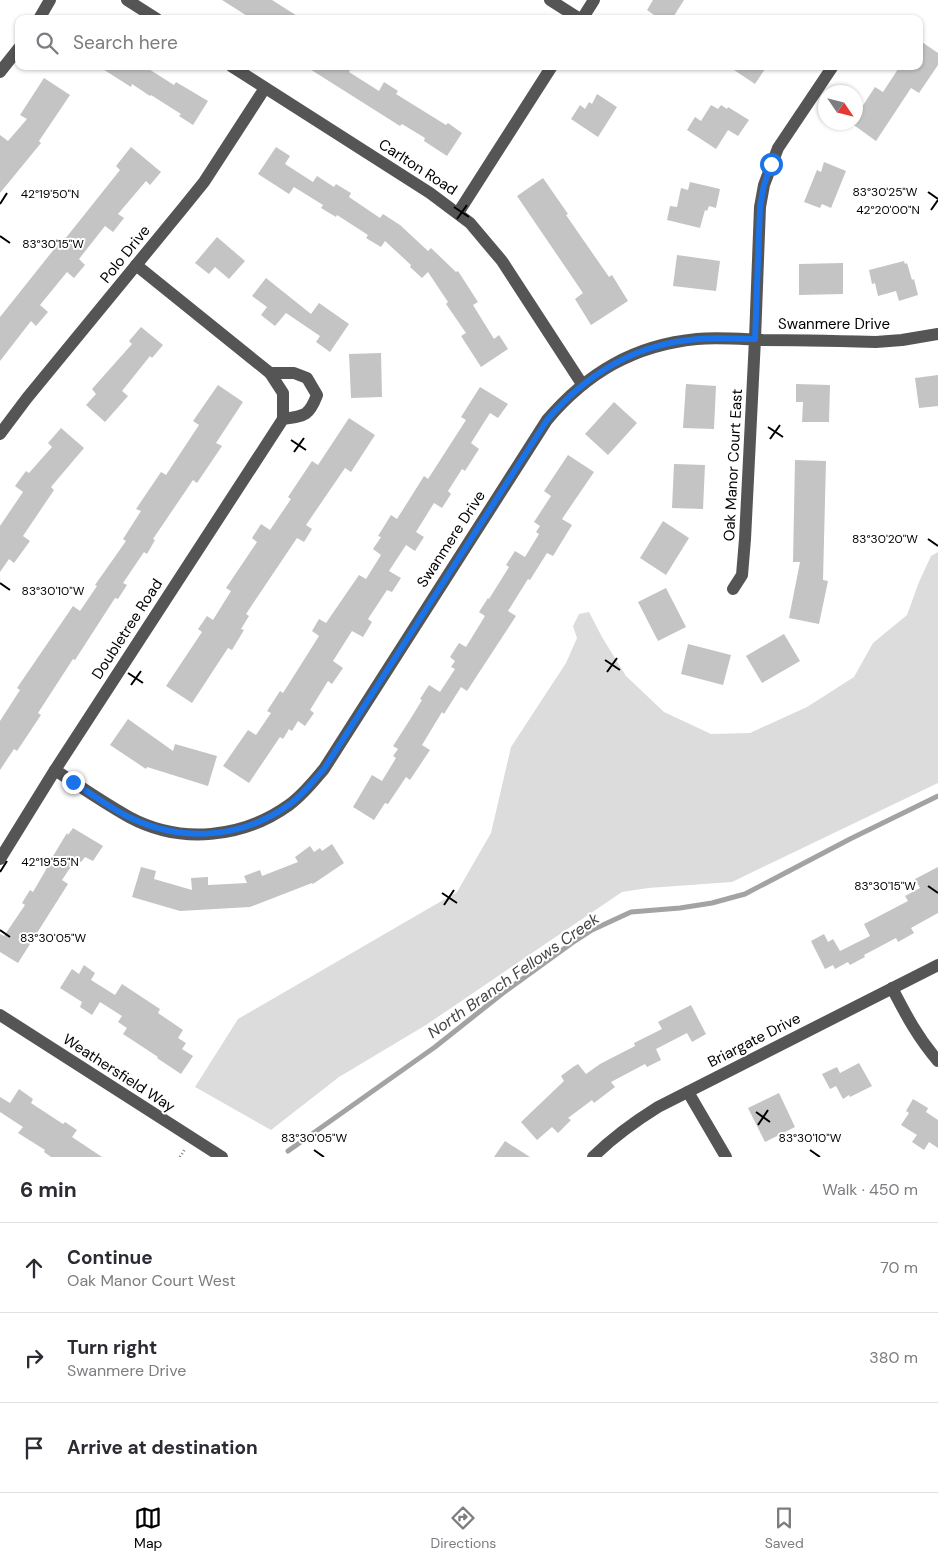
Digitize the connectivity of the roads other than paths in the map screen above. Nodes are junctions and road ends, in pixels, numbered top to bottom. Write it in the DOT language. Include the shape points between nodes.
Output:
graph roads {
  1 [pos="50,0"];
  2 [pos="127,0"];
  3 [pos="550,0"];
  4 [pos="594,0"];
  5 [pos="41,15"];
  6 [pos="151,15"];
  7 [pos="574,15"];
  8 [pos="584,15"];
  9 [pos="15,53"];
  10 [pos="237,70"];
  11 [pos="549,70"];
  12 [pos="830,70"];
  13 [pos="0,72"];
  14 [pos="265,88"];
  15 [pos="458,213"];
  16 [pos="136,266"];
  17 [pos="938,334"];
  18 [pos="755,339"];
  19 [pos="270,373"];
  20 [pos="582,384"];
  21 [pos="283,419"];
  22 [pos="0,434"];
  23 [pos="733,589"];
  24 [pos="55,770"];
  25 [pos="0,859"];
  26 [pos="938,965"];
  27 [pos="892,988"];
  28 [pos="0,1015"];
  29 [pos="938,1060"];
  30 [pos="688,1092"];
  31 [pos="222,1157"];
  32 [pos="593,1157"];
  33 [pos="726,1157"];
  1 -- 5 [label="street"];
  2 -- 6 [label="street"];
  3 -- 7 [label="street"];
  4 -- 8 [label="street"];
  9 -- 13 [label="street"];
  10 -- 14 [label="street, Carlton Road"];
  11 -- 15 [label="street"];
  12 -- 18 [label="street, Oak Manor Court East" via="778,148 764,185 760,207"];
  14 -- 15 [label="street, Carlton Road"];
  14 -- 16 [label="street, Polo Drive" via="204,182"];
  15 -- 20 [label="street, Carlton Road" via="502,261"];
  16 -- 19 [label="street"];
  16 -- 22 [label="street, Polo Drive"];
  17 -- 18 [label="street, Swanmere Drive" via="876,342"];
  18 -- 20 [label="street, Swanmere Drive" via="698,339 659,346 621,359"];
  18 -- 23 [label="street, Oak Manor Court East" via="746,539 742,575"];
  19 -- 21 [label="street" via="283,393"];
  19 -- 21 [label="street" via="307,378 317,395 311,410 300,417"];
  20 -- 24 [label="street, Swanmere Drive" via="547,420 324,769 290,804 267,818 236,830 204,835 177,833 130,818"];
  21 -- 24 [label="street, Doubletree Road"];
  24 -- 25 [label="street, Doubletree Road"];
  26 -- 27 [label="street, Briargate Drive"];
  27 -- 29 [label="street" via="915,1032"];
  27 -- 30 [label="street, Briargate Drive"];
  28 -- 31 [label="street, Weathersfield Way"];
  30 -- 32 [label="street, Briargate Drive" via="632,1123"];
  30 -- 33 [label="street"];
}
